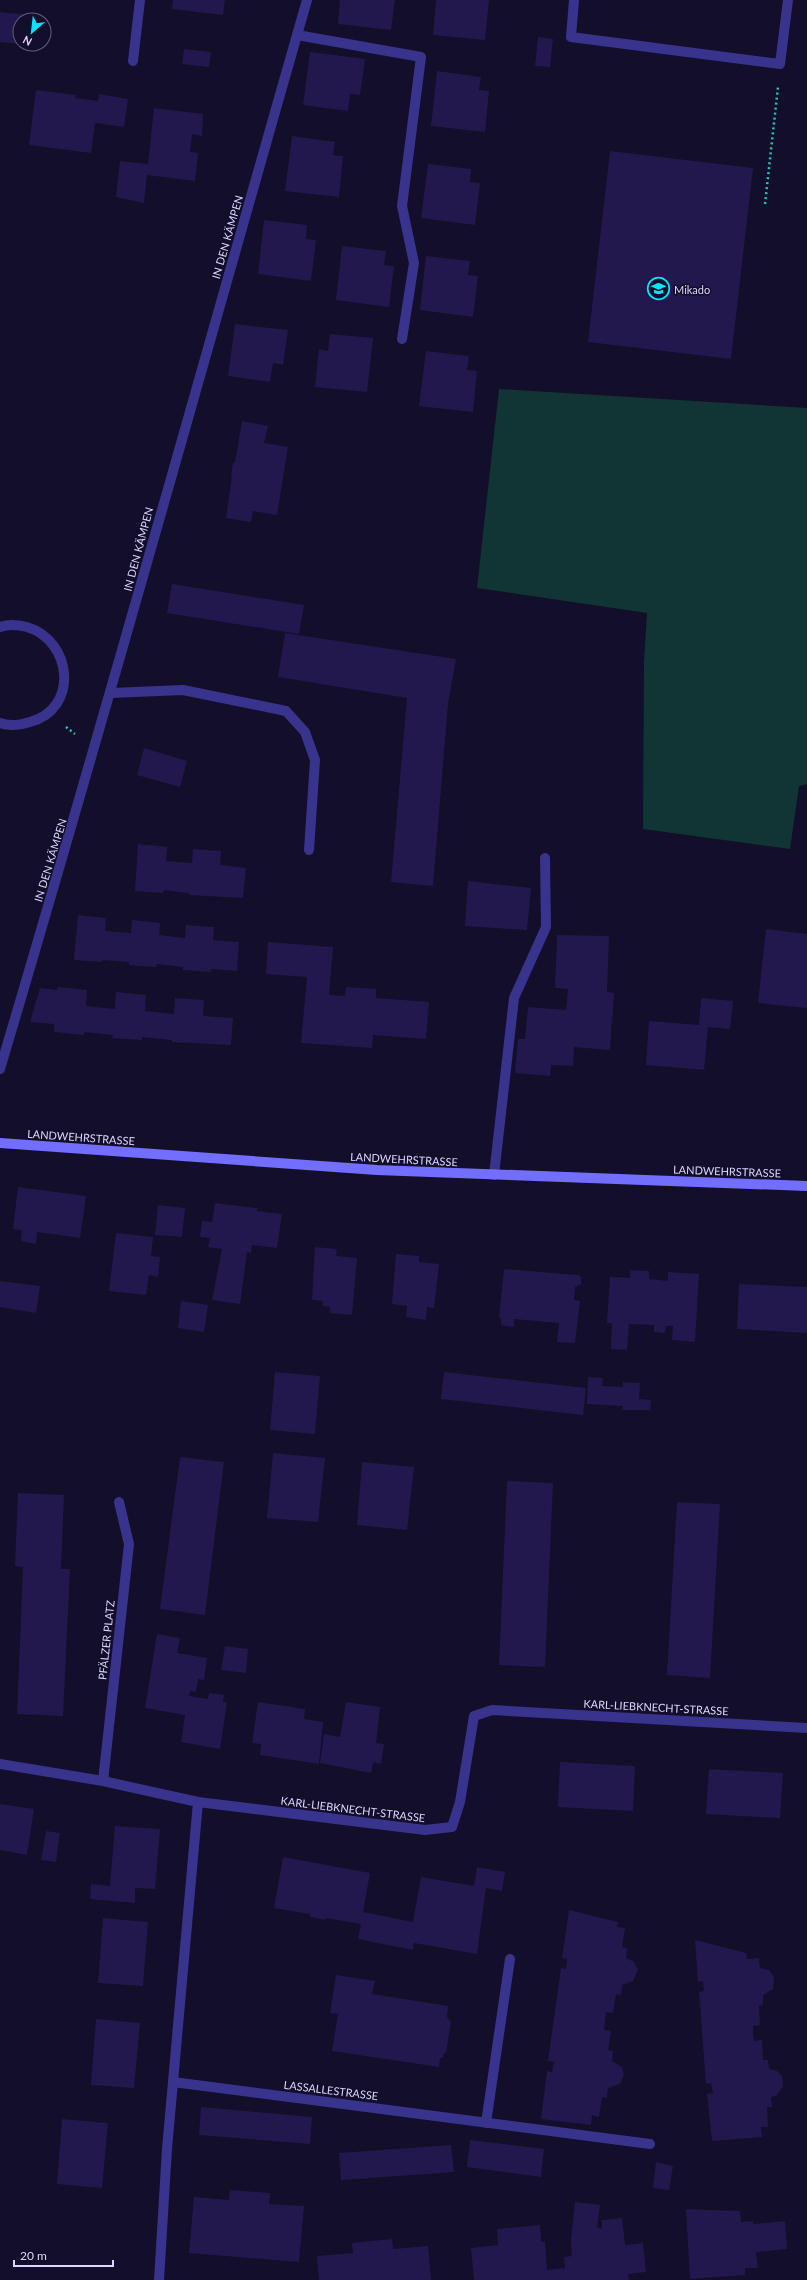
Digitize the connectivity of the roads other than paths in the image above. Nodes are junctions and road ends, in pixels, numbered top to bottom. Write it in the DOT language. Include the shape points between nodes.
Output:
graph roads {
  1 [pos="140,0"];
  2 [pos="308,0"];
  3 [pos="574,0"];
  4 [pos="788,0"];
  5 [pos="298,35"];
  6 [pos="133,61"];
  7 [pos="402,339"];
  8 [pos="0,627"];
  9 [pos="111,693"];
  10 [pos="0,723"];
  11 [pos="309,850"];
  12 [pos="545,858"];
  13 [pos="0,1069"];
  14 [pos="0,1143"];
  15 [pos="494,1175"];
  16 [pos="807,1186"];
  17 [pos="120,1502"];
  18 [pos="807,1728"];
  19 [pos="0,1764"];
  20 [pos="103,1781"];
  21 [pos="198,1802"];
  22 [pos="510,1959"];
  23 [pos="173,2082"];
  24 [pos="486,2123"];
  25 [pos="650,2144"];
  26 [pos="159,2280"];
  1 -- 6 [label="street"];
  2 -- 5 [label="street, IN DEN KÄMPEN"];
  3 -- 4 [label="street" via="571,37 780,64"];
  5 -- 7 [label="street" via="421,57 402,206 414,263"];
  5 -- 9 [label="street, IN DEN KÄMPEN" via="194,393"];
  8 -- 10 [label="street" via="20,625 36,630 50,639 59,652 64,667 64,683 59,699 49,712 36,721 19,726"];
  9 -- 11 [label="street" via="183,690 286,711 305,732 315,760"];
  9 -- 13 [label="street, IN DEN KÄMPEN"];
  12 -- 15 [label="street" via="546,927 514,998"];
  14 -- 15 [label="main road, LANDWEHRSTRASSE" via="369,1170"];
  15 -- 16 [label="main road, LANDWEHRSTRASSE"];
  17 -- 20 [label="street, PFÄLZER PLATZ" via="129,1544"];
  18 -- 21 [label="street, KARL-LIEBKNECHT-STRASSE" via="492,1710 474,1716 460,1802 452,1826 425,1830"];
  19 -- 20 [label="street, KARL-LIEBKNECHT-STRASSE"];
  20 -- 21 [label="street, KARL-LIEBKNECHT-STRASSE"];
  21 -- 23 [label="street"];
  22 -- 24 [label="street"];
  23 -- 24 [label="street, LASSALLESTRASSE"];
  23 -- 26 [label="street"];
  24 -- 25 [label="street, LASSALLESTRASSE"];
}
